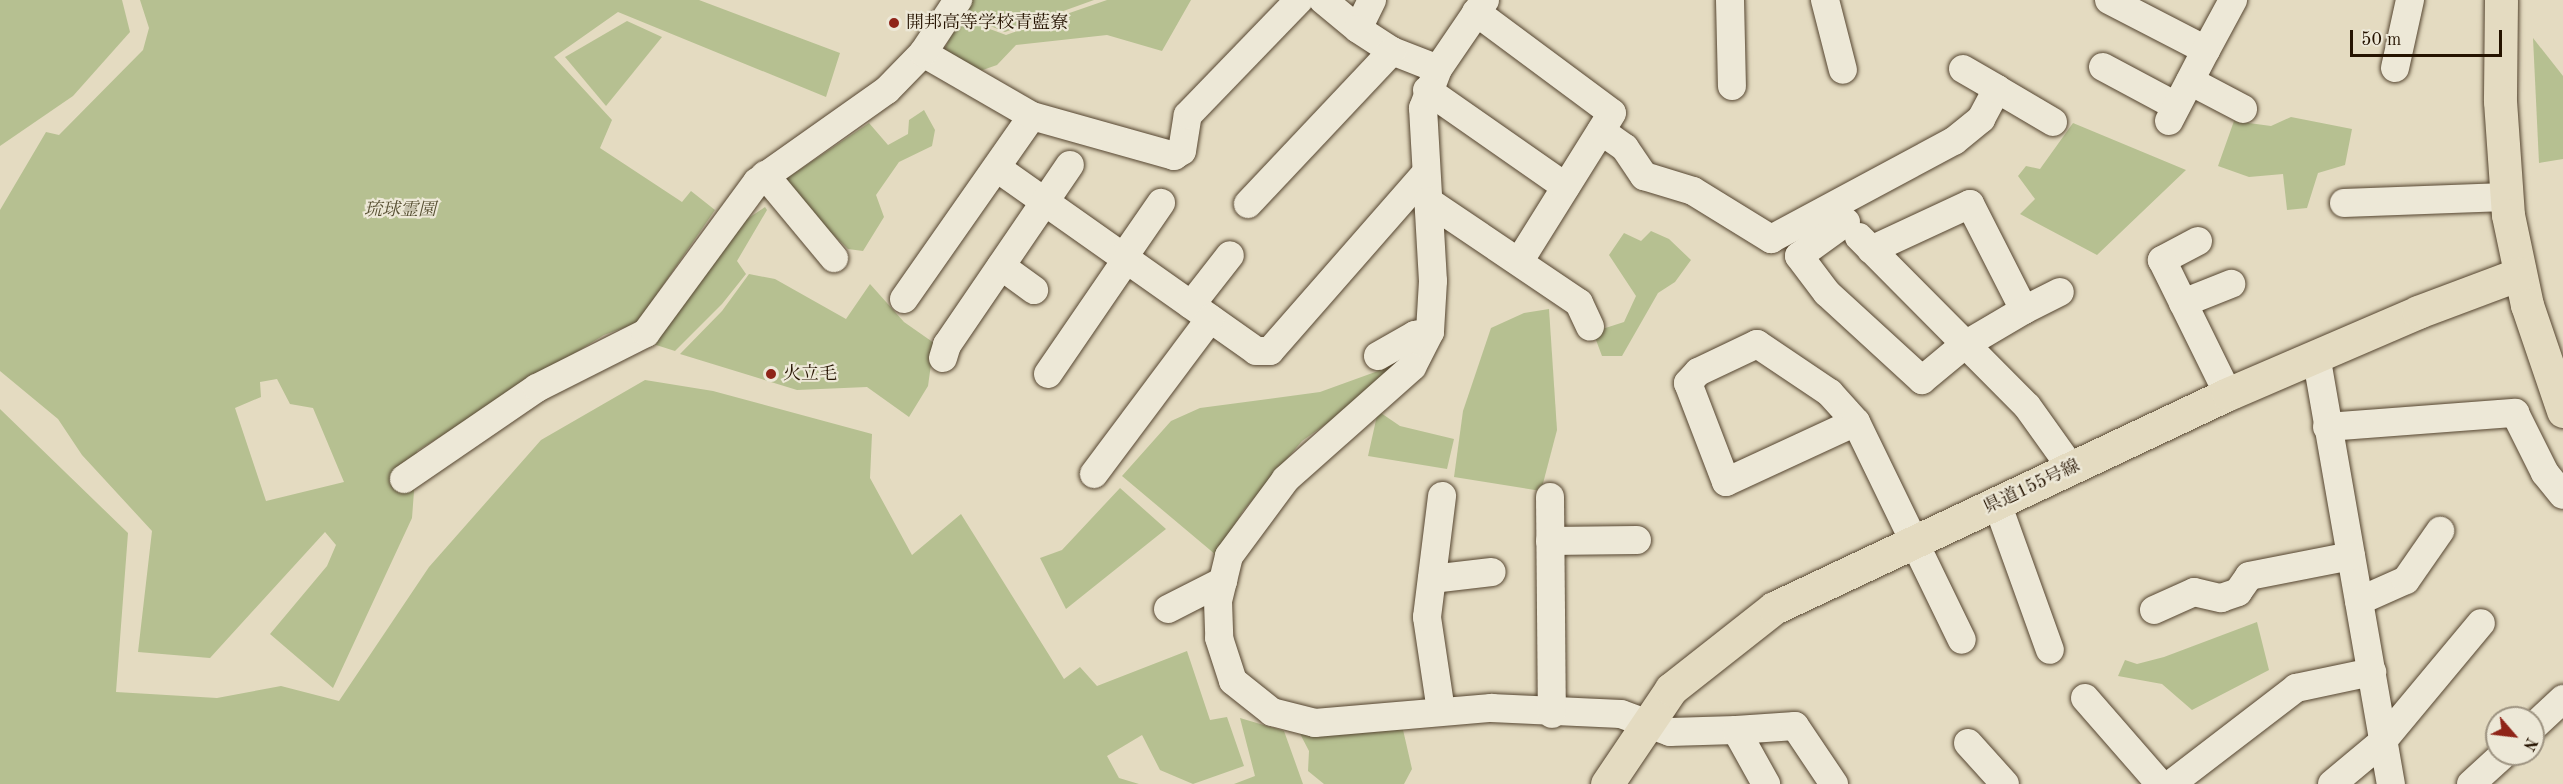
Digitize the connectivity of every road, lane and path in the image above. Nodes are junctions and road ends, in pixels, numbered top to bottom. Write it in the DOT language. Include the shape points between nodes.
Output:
graph roads {
  1 [pos="958,0"];
  2 [pos="1299,0"];
  3 [pos="1323,0"];
  4 [pos="1372,0"];
  5 [pos="1730,0"];
  6 [pos="1825,0"];
  7 [pos="2109,0"];
  8 [pos="2233,0"];
  9 [pos="2410,0"];
  10 [pos="2501,0"];
  11 [pos="1480,6"];
  12 [pos="1358,28"];
  13 [pos="2206,50"];
  14 [pos="1392,51"];
  15 [pos="923,53"];
  16 [pos="2103,68"];
  17 [pos="2396,68"];
  18 [pos="1963,69"];
  19 [pos="1843,70"];
  20 [pos="1432,80"];
  21 [pos="2190,81"];
  22 [pos="1732,86"];
  23 [pos="1997,89"];
  24 [pos="2243,109"];
  25 [pos="1032,116"];
  26 [pos="2054,122"];
  27 [pos="1601,131"];
  28 [pos="1070,165"];
  29 [pos="997,168"];
  30 [pos="765,175"];
  31 [pos="1566,187"];
  32 [pos="1426,188"];
  33 [pos="2505,197"];
  34 [pos="1045,202"];
  35 [pos="1161,203"];
  36 [pos="2344,203"];
  37 [pos="1248,204"];
  38 [pos="1839,215"];
  39 [pos="2198,241"];
  40 [pos="1871,250"];
  41 [pos="1230,255"];
  42 [pos="834,258"];
  43 [pos="1125,259"];
  44 [pos="1520,260"];
  45 [pos="1001,266"];
  46 [pos="2519,274"];
  47 [pos="2231,284"];
  48 [pos="1034,290"];
  49 [pos="2060,292"];
  50 [pos="904,299"];
  51 [pos="2183,303"];
  52 [pos="2024,310"];
  53 [pos="1200,312"];
  54 [pos="1590,327"];
  55 [pos="1430,332"];
  56 [pos="1963,346"];
  57 [pos="2316,355"];
  58 [pos="1378,356"];
  59 [pos="943,358"];
  60 [pos="1048,374"];
  61 [pos="2228,394"];
  62 [pos="2563,411"];
  63 [pos="1856,422"];
  64 [pos="2327,427"];
  65 [pos="2072,469"];
  66 [pos="1094,474"];
  67 [pos="404,479"];
  68 [pos="1442,495"];
  69 [pos="2563,495"];
  70 [pos="1550,497"];
  71 [pos="1997,503"];
  72 [pos="2440,531"];
  73 [pos="1637,540"];
  74 [pos="1916,540"];
  75 [pos="1550,541"];
  76 [pos="2351,556"];
  77 [pos="1492,572"];
  78 [pos="1432,579"];
  79 [pos="1223,581"];
  80 [pos="2359,602"];
  81 [pos="1168,609"];
  82 [pos="2154,610"];
  83 [pos="2481,623"];
  84 [pos="1962,640"];
  85 [pos="2050,650"];
  86 [pos="2372,672"];
  87 [pos="2085,698"];
  88 [pos="2563,699"];
  89 [pos="1441,711"];
  90 [pos="1552,714"];
  91 [pos="2545,716"];
  92 [pos="1646,723"];
  93 [pos="1736,730"];
  94 [pos="1968,743"];
  95 [pos="2381,743"];
  96 [pos="2493,766"];
  97 [pos="2480,781"];
  98 [pos="1607,784"];
  99 [pos="1766,784"];
  100 [pos="1834,784"];
  101 [pos="2005,784"];
  102 [pos="2160,784"];
  103 [pos="2171,784"];
  104 [pos="2332,784"];
  105 [pos="2391,784"];
  1 -- 15 [label="street"];
  2 -- 25 [label="street" via="1188,115 1182,151 1174,156"];
  3 -- 12 [label="street"];
  4 -- 12 [label="street"];
  5 -- 22 [label="street"];
  6 -- 19 [label="street"];
  7 -- 13 [label="street"];
  8 -- 13 [label="street"];
  9 -- 17 [label="street"];
  10 -- 33 [label="main road"];
  11 -- 20 [label="street"];
  11 -- 27 [label="street" via="1612,112"];
  12 -- 14 [label="street"];
  13 -- 21 [label="street"];
  14 -- 20 [label="street"];
  14 -- 37 [label="street"];
  15 -- 25 [label="street"];
  15 -- 30 [label="street" via="887,90"];
  16 -- 21 [label="street" via="2173,113"];
  18 -- 23 [label="street"];
  20 -- 31 [label="street"];
  20 -- 32 [label="street"];
  21 -- 24 [label="street"];
  23 -- 26 [label="street"];
  23 -- 38 [label="street" via="1981,119 1954,141"];
  25 -- 29 [label="street"];
  27 -- 31 [label="street"];
  27 -- 38 [label="street" via="1625,148 1644,176 1693,191 1772,238"];
  28 -- 34 [label="street"];
  29 -- 34 [label="street"];
  29 -- 50 [label="street"];
  30 -- 42 [label="street"];
  30 -- 67 [label="street" via="735,206 646,333 537,388"];
  31 -- 44 [label="street"];
  32 -- 44 [label="street"];
  32 -- 53 [label="street" via="1270,351 1256,351"];
  32 -- 55 [label="street"];
  33 -- 36 [label="street"];
  33 -- 46 [label="main road"];
  34 -- 43 [label="street"];
  34 -- 45 [label="street"];
  35 -- 43 [label="street"];
  38 -- 40 [label="street"];
  38 -- 56 [label="street" via="1799,256 1827,293 1922,380"];
  39 -- 51 [label="street" via="2162,260"];
  40 -- 52 [label="street" via="1970,204"];
  40 -- 56 [label="street"];
  41 -- 53 [label="street"];
  43 -- 53 [label="street"];
  43 -- 60 [label="street"];
  44 -- 54 [label="street" via="1579,303"];
  45 -- 48 [label="street"];
  45 -- 59 [label="street" via="947,345"];
  46 -- 57 [label="main road, 県道155号線"];
  46 -- 62 [label="main road"];
  47 -- 51 [label="street"];
  49 -- 52 [label="street"];
  51 -- 61 [label="street"];
  52 -- 56 [label="street"];
  53 -- 66 [label="street"];
  55 -- 58 [label="street" via="1415,335"];
  55 -- 79 [label="street" via="1412,367 1387,393 1286,479 1229,556"];
  56 -- 65 [label="street" via="2027,406"];
  57 -- 61 [label="main road, 県道155号線"];
  57 -- 64 [label="street"];
  61 -- 65 [label="main road, 県道155号線"];
  63 -- 63 [label="street" via="1726,482 1688,383 1698,372 1757,344 1830,393"];
  63 -- 74 [label="street"];
  64 -- 69 [label="street" via="2515,413 2545,473"];
  64 -- 76 [label="street"];
  65 -- 71 [label="main road, 県道155号線"];
  68 -- 78 [label="street"];
  70 -- 75 [label="street"];
  71 -- 74 [label="main road, 県道155号線"];
  71 -- 85 [label="street"];
  72 -- 80 [label="street" via="2406,580"];
  73 -- 75 [label="street" via="1591,533"];
  74 -- 84 [label="street"];
  74 -- 92 [label="main road, 県道155号線" via="1823,581 1743,629 1671,689"];
  75 -- 90 [label="street"];
  76 -- 80 [label="street"];
  76 -- 82 [label="street" via="2249,576 2238,592 2221,598 2192,584"];
  77 -- 78 [label="street"];
  78 -- 89 [label="street" via="1427,617"];
  79 -- 81 [label="street"];
  79 -- 89 [label="street" via="1218,601 1219,638 1233,681 1272,712 1315,723"];
  80 -- 86 [label="street"];
  83 -- 95 [label="street"];
  86 -- 95 [label="street"];
  86 -- 103 [label="street" via="2296,688"];
  87 -- 102 [label="street"];
  88 -- 91 [label="street"];
  89 -- 90 [label="street" via="1491,708"];
  90 -- 92 [label="street" via="1621,714"];
  92 -- 93 [label="street" via="1670,732"];
  92 -- 98 [label="main road, 県道155号線"];
  93 -- 99 [label="street"];
  93 -- 100 [label="street" via="1795,726"];
  94 -- 101 [label="street"];
  95 -- 104 [label="street"];
  95 -- 105 [label="street"];
  96 -- 97 [label="street"];
}
